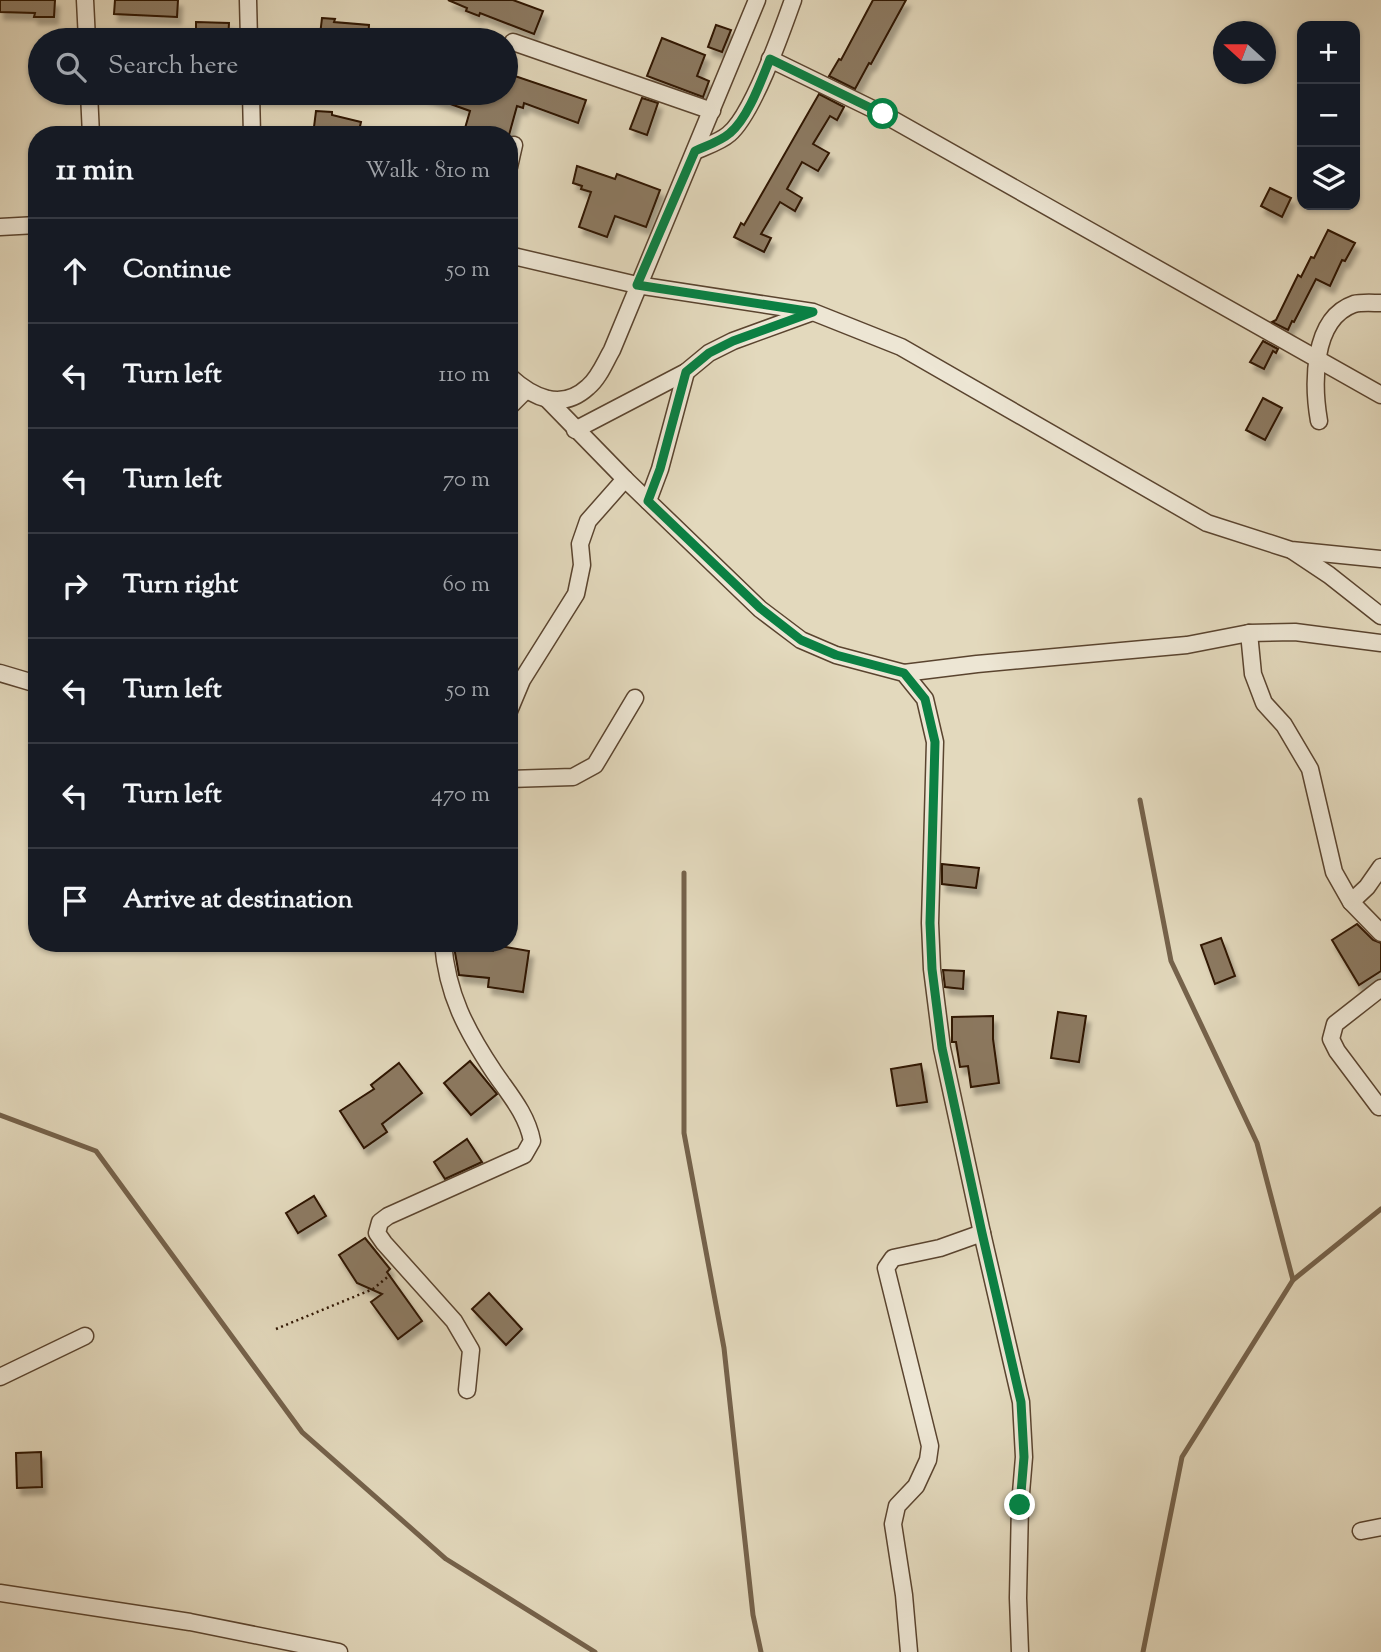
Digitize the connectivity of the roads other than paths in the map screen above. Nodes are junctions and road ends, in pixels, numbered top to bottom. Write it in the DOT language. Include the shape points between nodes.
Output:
graph roads {
  1 [pos="85,0"];
  2 [pos="248,0"];
  3 [pos="757,0"];
  4 [pos="793,0"];
  5 [pos="86,28"];
  6 [pos="249,28"];
  7 [pos="518,44"];
  8 [pos="770,59"];
  9 [pos="89,105"];
  10 [pos="251,105"];
  11 [pos="712,111"];
  12 [pos="90,126"];
  13 [pos="252,126"];
  14 [pos="695,151"];
  15 [pos="28,225"];
  16 [pos="0,227"];
  17 [pos="518,257"];
  18 [pos="637,285"];
  19 [pos="1381,303"];
  20 [pos="813,312"];
  21 [pos="1317,360"];
  22 [pos="686,372"];
  23 [pos="518,384"];
  24 [pos="526,391"];
  25 [pos="1381,396"];
  26 [pos="518,399"];
  27 [pos="547,399"];
  28 [pos="1319,421"];
  29 [pos="575,430"];
  30 [pos="625,480"];
  31 [pos="648,501"];
  32 [pos="1290,550"];
  33 [pos="1381,559"];
  34 [pos="1381,616"];
  35 [pos="1249,633"];
  36 [pos="1381,643"];
  37 [pos="0,673"];
  38 [pos="904,673"];
  39 [pos="518,676"];
  40 [pos="522,680"];
  41 [pos="28,681"];
  42 [pos="518,690"];
  43 [pos="635,698"];
  44 [pos="518,779"];
  45 [pos="1381,867"];
  46 [pos="1351,902"];
  47 [pos="1381,933"];
  48 [pos="444,952"];
  49 [pos="1381,988"];
  50 [pos="1379,1107"];
  51 [pos="982,1233"];
  52 [pos="85,1336"];
  53 [pos="0,1377"];
  54 [pos="467,1390"];
  55 [pos="1381,1527"];
  56 [pos="1361,1531"];
  57 [pos="0,1593"];
  58 [pos="339,1652"];
  59 [pos="909,1652"];
  60 [pos="1020,1652"];
  1 -- 5 [label="street"];
  2 -- 6 [label="street"];
  3 -- 11 [label="street"];
  4 -- 8 [label="street"];
  7 -- 11 [label="street"];
  8 -- 14 [label="street" via="760,85 729,135"];
  8 -- 21 [label="street" via="883,114"];
  9 -- 12 [label="street"];
  10 -- 13 [label="street"];
  11 -- 14 [label="street"];
  14 -- 18 [label="street"];
  15 -- 16 [label="street"];
  17 -- 18 [label="street"];
  18 -- 20 [label="street"];
  18 -- 27 [label="street" via="612,350 590,386 579,394"];
  19 -- 21 [label="street" via="1354,304 1333,319"];
  20 -- 22 [label="street" via="733,341"];
  20 -- 32 [label="street" via="901,347 1207,523"];
  21 -- 25 [label="street"];
  21 -- 28 [label="street" via="1314,391"];
  22 -- 29 [label="street"];
  22 -- 31 [label="street"];
  23 -- 24 [label="street"];
  24 -- 26 [label="street"];
  24 -- 27 [label="street"];
  27 -- 29 [label="street"];
  29 -- 30 [label="street"];
  30 -- 31 [label="street"];
  30 -- 40 [label="street" via="588,521 580,544 582,565 576,594"];
  31 -- 38 [label="street" via="760,608 801,640 836,655"];
  32 -- 33 [label="street"];
  32 -- 34 [label="street"];
  35 -- 36 [label="street" via="1295,632"];
  35 -- 38 [label="street" via="1187,645"];
  35 -- 46 [label="street" via="1253,674 1264,703 1284,725 1310,769 1334,872"];
  37 -- 41 [label="street"];
  38 -- 51 [label="street" via="925,699 935,742 932,969 942,1048"];
  39 -- 40 [label="street"];
  40 -- 42 [label="street"];
  43 -- 44 [label="street" via="595,765 573,777"];
  45 -- 46 [label="street"];
  46 -- 47 [label="street"];
  48 -- 54 [label="street" via="454,1003 529,1122 532,1141 524,1155 388,1216 377,1233 454,1321 471,1350"];
  49 -- 50 [label="street" via="1335,1024 1331,1039"];
  51 -- 59 [label="street" via="893,1258 886,1268 930,1446 916,1486 897,1506 893,1524"];
  51 -- 60 [label="street" via="1021,1402"];
  52 -- 53 [label="street"];
  55 -- 56 [label="street"];
  57 -- 58 [label="street" via="190,1622"];
}
